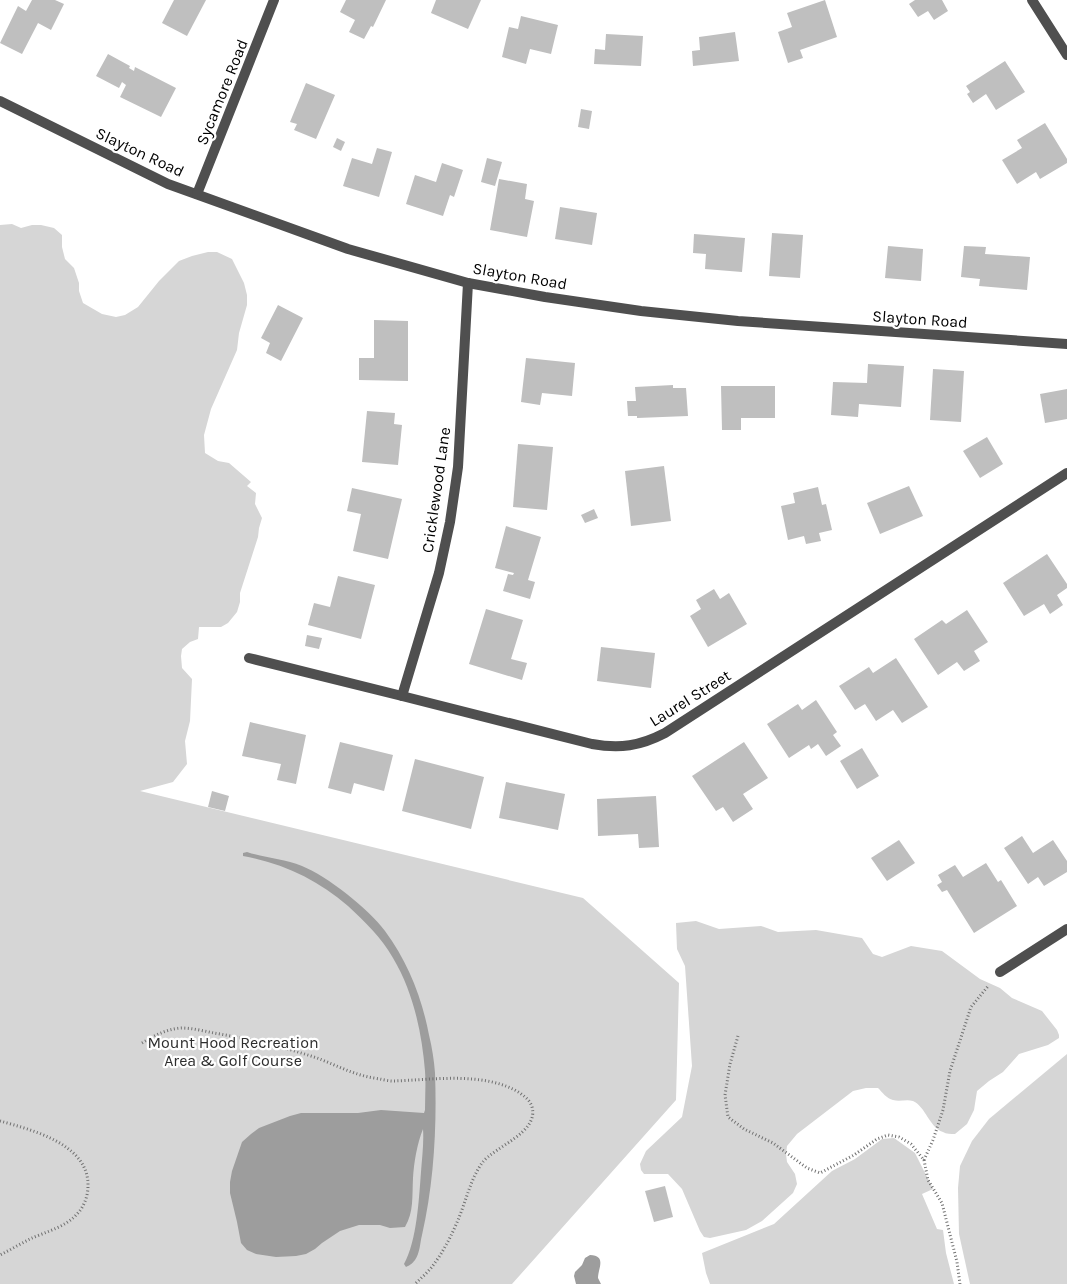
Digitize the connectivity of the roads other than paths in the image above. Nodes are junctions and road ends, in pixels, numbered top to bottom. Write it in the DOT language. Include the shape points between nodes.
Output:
graph roads {
  1 [pos="274,0"];
  2 [pos="1032,0"];
  3 [pos="1067,55"];
  4 [pos="0,101"];
  5 [pos="197,194"];
  6 [pos="468,283"];
  7 [pos="1067,344"];
  8 [pos="1067,473"];
  9 [pos="249,658"];
  10 [pos="402,696"];
  11 [pos="1067,928"];
  12 [pos="1000,972"];
  1 -- 5 [label="street, Sycamore Road"];
  2 -- 3 [label="street"];
  4 -- 5 [label="street, Slayton Road" via="168,184"];
  5 -- 6 [label="street, Slayton Road" via="348,249"];
  6 -- 7 [label="street, Slayton Road" via="612,307 728,320"];
  6 -- 10 [label="street, Cricklewood Lane" via="458,467 450,522 439,573"];
  8 -- 10 [label="street, Laurel Street" via="648,741 620,747 592,744"];
  9 -- 10 [label="street, Laurel Street"];
  11 -- 12 [label="street"];
}
